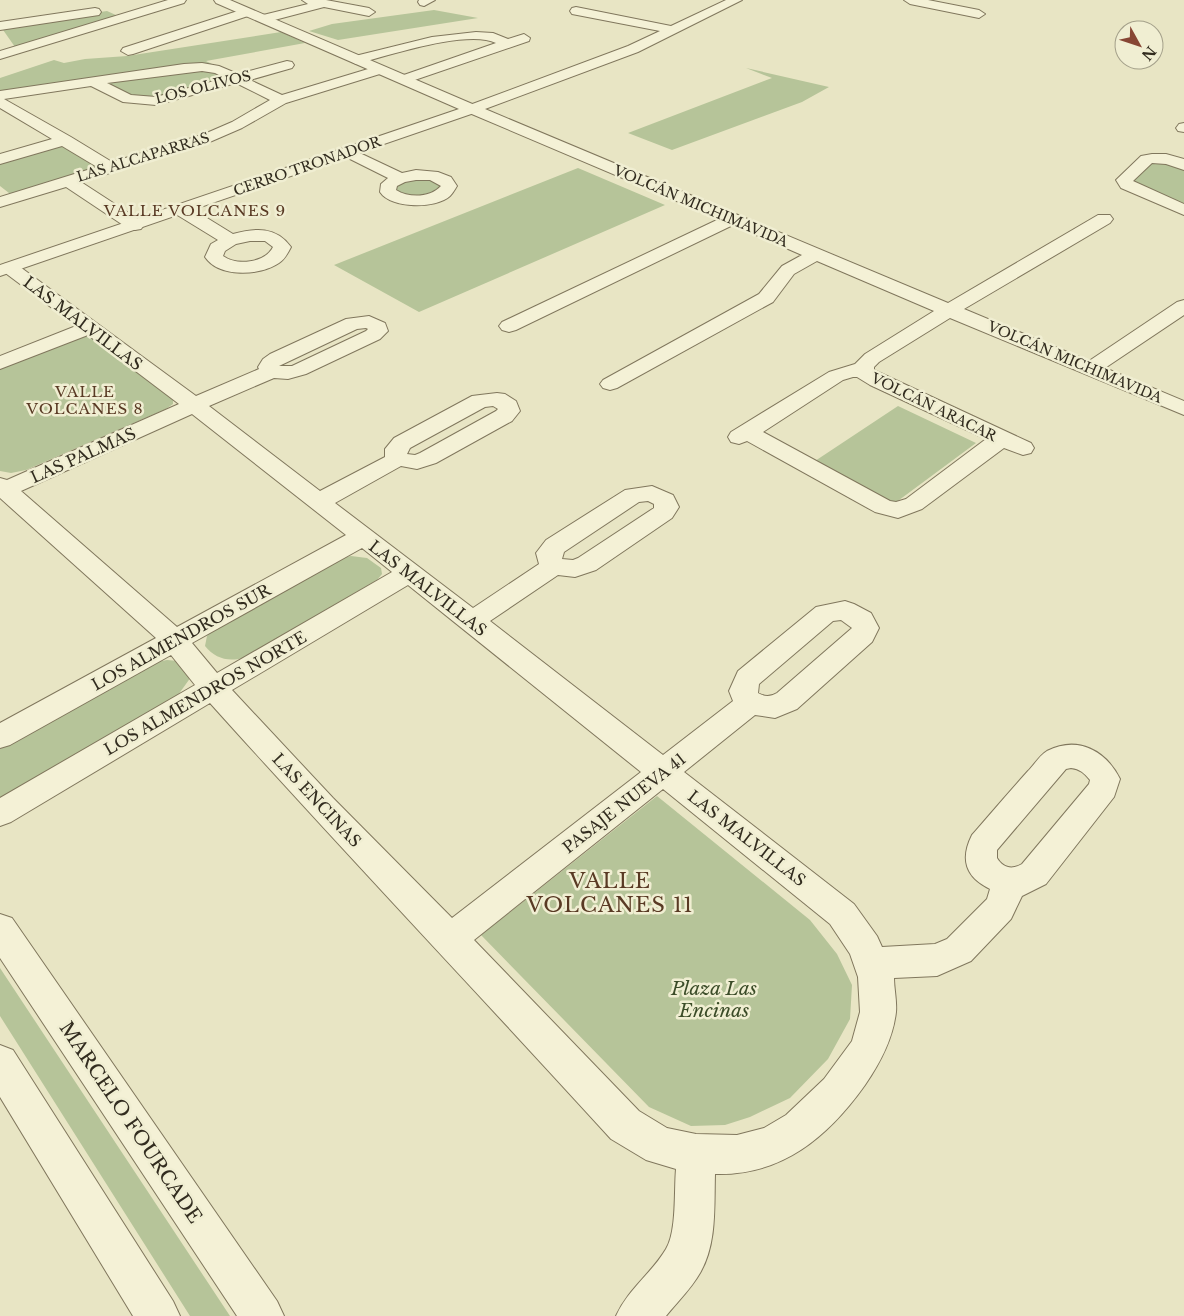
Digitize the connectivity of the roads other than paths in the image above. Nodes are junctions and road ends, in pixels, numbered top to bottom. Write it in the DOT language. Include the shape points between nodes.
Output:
graph roads {
  1 [pos="180,0"];
  2 [pos="220,0"];
  3 [pos="308,0"];
  4 [pos="736,0"];
  5 [pos="910,0"];
  6 [pos="87,2"];
  7 [pos="324,3"];
  8 [pos="107,8"];
  9 [pos="576,11"];
  10 [pos="247,12"];
  11 [pos="369,12"];
  12 [pos="979,14"];
  13 [pos="130,15"];
  14 [pos="263,19"];
  15 [pos="0,26"];
  16 [pos="672,30"];
  17 [pos="0,33"];
  18 [pos="524,38"];
  19 [pos="449,39"];
  20 [pos="502,44"];
  21 [pos="128,52"];
  22 [pos="484,52"];
  23 [pos="6,54"];
  24 [pos="356,60"];
  25 [pos="287,65"];
  26 [pos="378,70"];
  27 [pos="237,79"];
  28 [pos="403,80"];
  29 [pos="92,81"];
  30 [pos="0,95"];
  31 [pos="281,100"];
  32 [pos="146,101"];
  33 [pos="0,102"];
  34 [pos="472,109"];
  35 [pos="123,112"];
  36 [pos="66,140"];
  37 [pos="347,152"];
  38 [pos="0,160"];
  39 [pos="1184,166"];
  40 [pos="110,168"];
  41 [pos="400,178"];
  42 [pos="68,181"];
  43 [pos="3,199"];
  44 [pos="180,209"];
  45 [pos="1184,210"];
  46 [pos="1104,219"];
  47 [pos="733,220"];
  48 [pos="135,225"];
  49 [pos="230,240"];
  50 [pos="816,254"];
  51 [pos="5,269"];
  52 [pos="1184,306"];
  53 [pos="950,309"];
  54 [pos="509,326"];
  55 [pos="89,328"];
  56 [pos="0,363"];
  57 [pos="1091,369"];
  58 [pos="864,370"];
  59 [pos="271,371"];
  60 [pos="610,384"];
  61 [pos="194,405"];
  62 [pos="1184,409"];
  63 [pos="1001,439"];
  64 [pos="1023,448"];
  65 [pos="398,459"];
  66 [pos="2,487"];
  67 [pos="318,502"];
  68 [pos="362,537"];
  69 [pos="554,566"];
  70 [pos="409,573"];
  71 [pos="472,621"];
  72 [pos="175,640"];
  73 [pos="213,688"];
  74 [pos="751,703"];
  75 [pos="0,737"];
  76 [pos="664,773"];
  77 [pos="0,813"];
  78 [pos="1007,882"];
  79 [pos="0,929"];
  80 [pos="450,939"];
  81 [pos="871,963"];
  82 [pos="0,1063"];
  83 [pos="696,1154"];
  84 [pos="158,1316"];
  85 [pos="262,1316"];
  86 [pos="638,1316"];
  1 -- 13 [label="street"];
  2 -- 10 [label="street, VOLCÁN MICHIMAVIDA"];
  3 -- 7 [label="street"];
  4 -- 16 [label="street, CERRO TRONADOR"];
  5 -- 12 [label="street"];
  6 -- 8 [label="street"];
  7 -- 11 [label="street"];
  7 -- 14 [label="street"];
  8 -- 13 [label="street"];
  8 -- 15 [label="street"];
  9 -- 16 [label="street"];
  10 -- 14 [label="street, VOLCÁN MICHIMAVIDA"];
  10 -- 21 [label="street"];
  13 -- 23 [label="street"];
  14 -- 24 [label="street, VOLCÁN MICHIMAVIDA"];
  16 -- 34 [label="street, CERRO TRONADOR" via="633,49"];
  17 -- 23 [label="street"];
  18 -- 20 [label="street"];
  19 -- 20 [label="street" via="492,35 501,39"];
  19 -- 22 [label="street"];
  19 -- 24 [label="street"];
  20 -- 22 [label="street"];
  22 -- 28 [label="street"];
  24 -- 26 [label="street, VOLCÁN MICHIMAVIDA"];
  25 -- 27 [label="street, LOS OLIVOS"];
  26 -- 28 [label="street, VOLCÁN MICHIMAVIDA"];
  26 -- 31 [label="street, LAS ALCAPARRAS"];
  27 -- 29 [label="street" via="214,69 194,67"];
  27 -- 31 [label="street"];
  27 -- 32 [label="street, LOS OLIVOS" via="163,100"];
  28 -- 34 [label="street, VOLCÁN MICHIMAVIDA"];
  29 -- 30 [label="street"];
  29 -- 32 [label="street, LOS OLIVOS" via="128,100"];
  31 -- 40 [label="street, LAS ALCAPARRAS" via="207,138"];
  32 -- 35 [label="street"];
  33 -- 36 [label="street"];
  34 -- 37 [label="street, CERRO TRONADOR"];
  34 -- 47 [label="street, VOLCÁN MICHIMAVIDA"];
  36 -- 38 [label="street"];
  36 -- 40 [label="street"];
  37 -- 41 [label="street"];
  37 -- 44 [label="street, CERRO TRONADOR"];
  39 -- 45 [label="street" via="1165,158 1147,160 1124,180 1127,185"];
  40 -- 42 [label="street, LAS ALCAPARRAS"];
  42 -- 43 [label="street, LAS ALCAPARRAS"];
  42 -- 48 [label="street"];
  44 -- 48 [label="street, CERRO TRONADOR"];
  44 -- 49 [label="street"];
  46 -- 53 [label="street, VOLCÁN ARACAR"];
  47 -- 50 [label="street, VOLCÁN MICHIMAVIDA"];
  47 -- 54 [label="street"];
  48 -- 51 [label="street, CERRO TRONADOR"];
  50 -- 53 [label="street, VOLCÁN MICHIMAVIDA"];
  50 -- 60 [label="street" via="788,270 766,298"];
  51 -- 55 [label="street, LAS MALVILLAS"];
  52 -- 57 [label="street"];
  53 -- 57 [label="street, VOLCÁN MICHIMAVIDA"];
  53 -- 58 [label="street, VOLCÁN ARACAR" via="872,358"];
  55 -- 56 [label="street"];
  55 -- 61 [label="street, LAS MALVILLAS"];
  57 -- 62 [label="street, VOLCÁN MICHIMAVIDA"];
  58 -- 63 [label="street, VOLCÁN ARACAR" via="877,381"];
  58 -- 63 [label="street" via="836,376 743,434 883,507 898,510 914,504"];
  59 -- 61 [label="street, LAS PALMAS"];
  61 -- 66 [label="street, LAS PALMAS"];
  61 -- 67 [label="street, LAS MALVILLAS"];
  63 -- 64 [label="street, VOLCÁN ARACAR"];
  65 -- 67 [label="street"];
  66 -- 72 [label="street, LAS ENCINAS"];
  67 -- 68 [label="street, LAS MALVILLAS"];
  68 -- 70 [label="street, LAS MALVILLAS"];
  68 -- 72 [label="street, LOS ALMENDROS SUR"];
  69 -- 71 [label="street"];
  70 -- 71 [label="street, LAS MALVILLAS"];
  70 -- 73 [label="street, LOS ALMENDROS NORTE"];
  71 -- 76 [label="street, LAS MALVILLAS"];
  72 -- 73 [label="street, LAS ENCINAS"];
  72 -- 75 [label="street, LOS ALMENDROS SUR"];
  73 -- 77 [label="street, LOS ALMENDROS NORTE"];
  73 -- 80 [label="street, LAS ENCINAS"];
  74 -- 76 [label="street, PASAJE NUEVA 41"];
  76 -- 80 [label="street, PASAJE NUEVA 41"];
  76 -- 81 [label="street, LAS MALVILLAS" via="842,914 865,947"];
  78 -- 81 [label="street" via="1005,899 999,909 959,950 937,960"];
  79 -- 85 [label="street, MARCELO FOURCADE"];
  80 -- 83 [label="street, LAS ENCINAS" via="625,1125 660,1146"];
  81 -- 83 [label="street, LAS MALVILLAS" via="876,976 878,1012 868,1049 837,1092 800,1130 771,1146 737,1154"];
  82 -- 84 [label="street"];
  83 -- 86 [label="street" via="693,1229 685,1260"];
}
